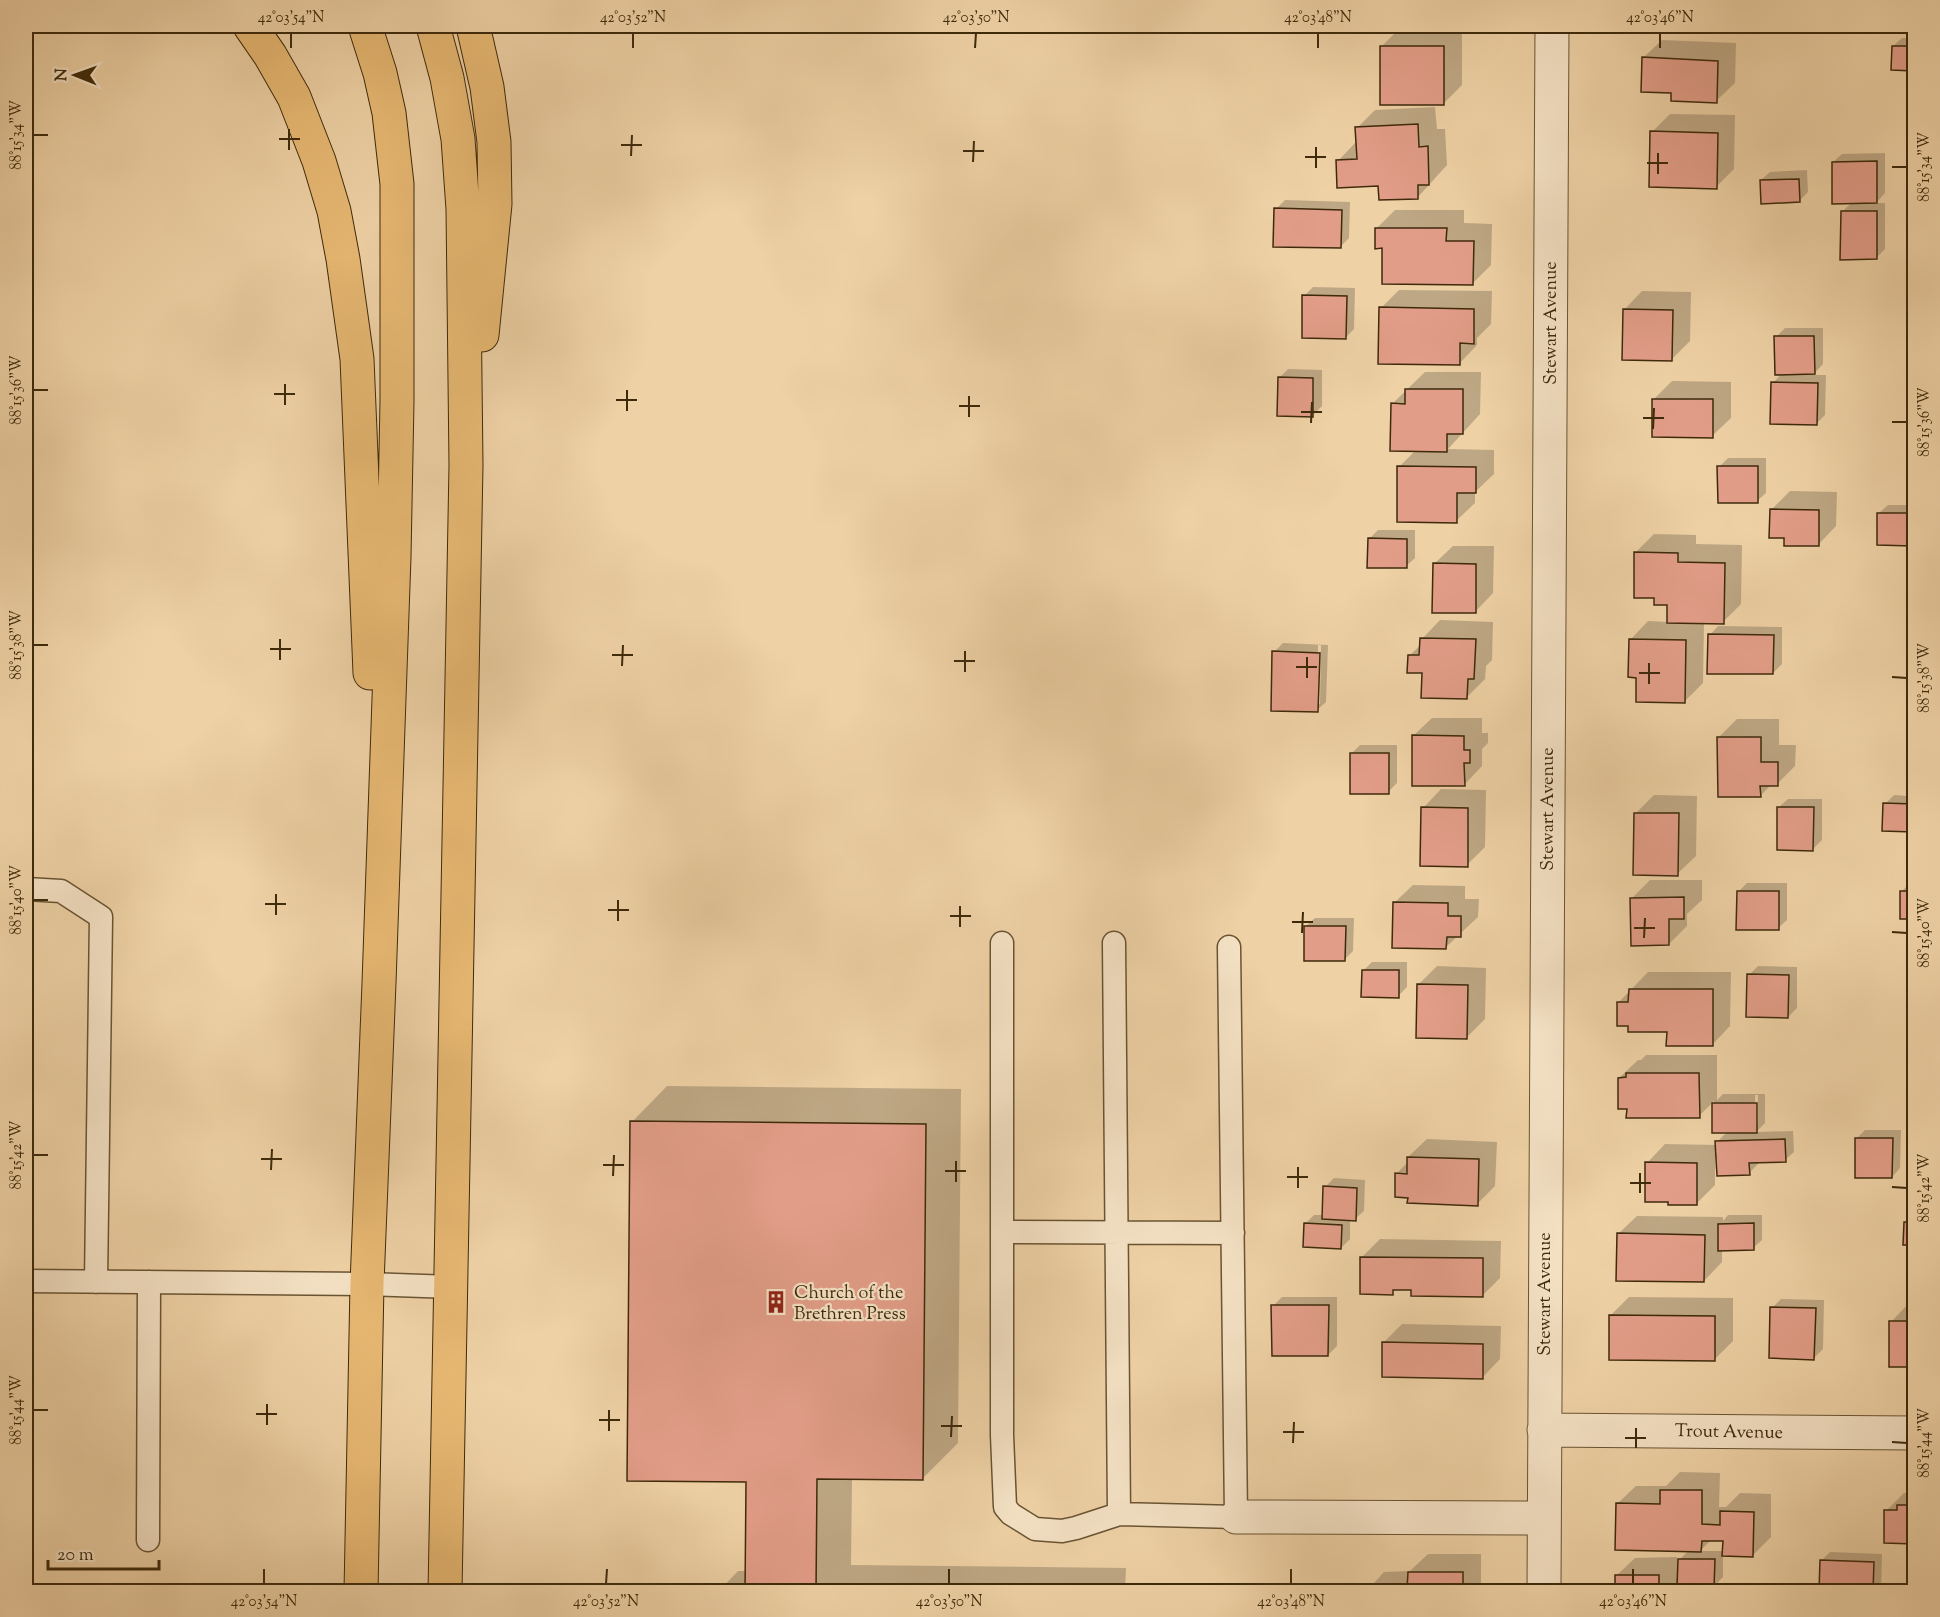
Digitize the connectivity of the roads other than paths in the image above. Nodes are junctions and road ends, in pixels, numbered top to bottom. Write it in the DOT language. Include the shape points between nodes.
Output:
graph roads {
  1 [pos="250,26"];
  2 [pos="364,26"];
  3 [pos="433,26"];
  4 [pos="473,26"];
  5 [pos="1551,26"];
  6 [pos="466,465"];
  7 [pos="26,889"];
  8 [pos="1002,943"];
  9 [pos="1114,943"];
  10 [pos="1229,947"];
  11 [pos="379,983"];
  12 [pos="1002,1232"];
  13 [pos="1115,1233"];
  14 [pos="1233,1233"];
  15 [pos="26,1281"];
  16 [pos="96,1282"];
  17 [pos="149,1282"];
  18 [pos="367,1284"];
  19 [pos="452,1287"];
  20 [pos="1544,1430"];
  21 [pos="1914,1433"];
  22 [pos="1119,1514"];
  23 [pos="1236,1517"];
  24 [pos="1544,1518"];
  25 [pos="148,1540"];
  26 [pos="361,1592"];
  27 [pos="445,1592"];
  28 [pos="1544,1592"];
  1 -- 11 [label="highway" via="294,97 319,162 334,211 351,305 357,359 372,706"];
  2 -- 11 [label="highway" via="389,113 398,184 394,557"];
  3 -- 6 [label="highway" via="447,78 459,151"];
  4 -- 6 [label="highway" via="494,142 495,204"];
  5 -- 20 [label="street, Stewart Avenue"];
  6 -- 19 [label="highway"];
  7 -- 16 [label="lane" via="61,891 101,917"];
  8 -- 12 [label="lane"];
  9 -- 13 [label="lane"];
  10 -- 14 [label="lane"];
  11 -- 18 [label="highway"];
  12 -- 13 [label="lane"];
  12 -- 22 [label="lane" via="1005,1507 1035,1529 1053,1531"];
  13 -- 14 [label="lane"];
  13 -- 22 [label="lane"];
  14 -- 23 [label="lane"];
  15 -- 16 [label="lane"];
  16 -- 17 [label="lane"];
  17 -- 18 [label="lane"];
  17 -- 25 [label="lane"];
  18 -- 19 [label="lane"];
  18 -- 26 [label="highway"];
  19 -- 27 [label="highway"];
  20 -- 21 [label="street, Trout Avenue"];
  20 -- 24 [label="street, Stewart Avenue"];
  22 -- 23 [label="lane"];
  23 -- 24 [label="street"];
  24 -- 28 [label="street, Stewart Avenue"];
}
